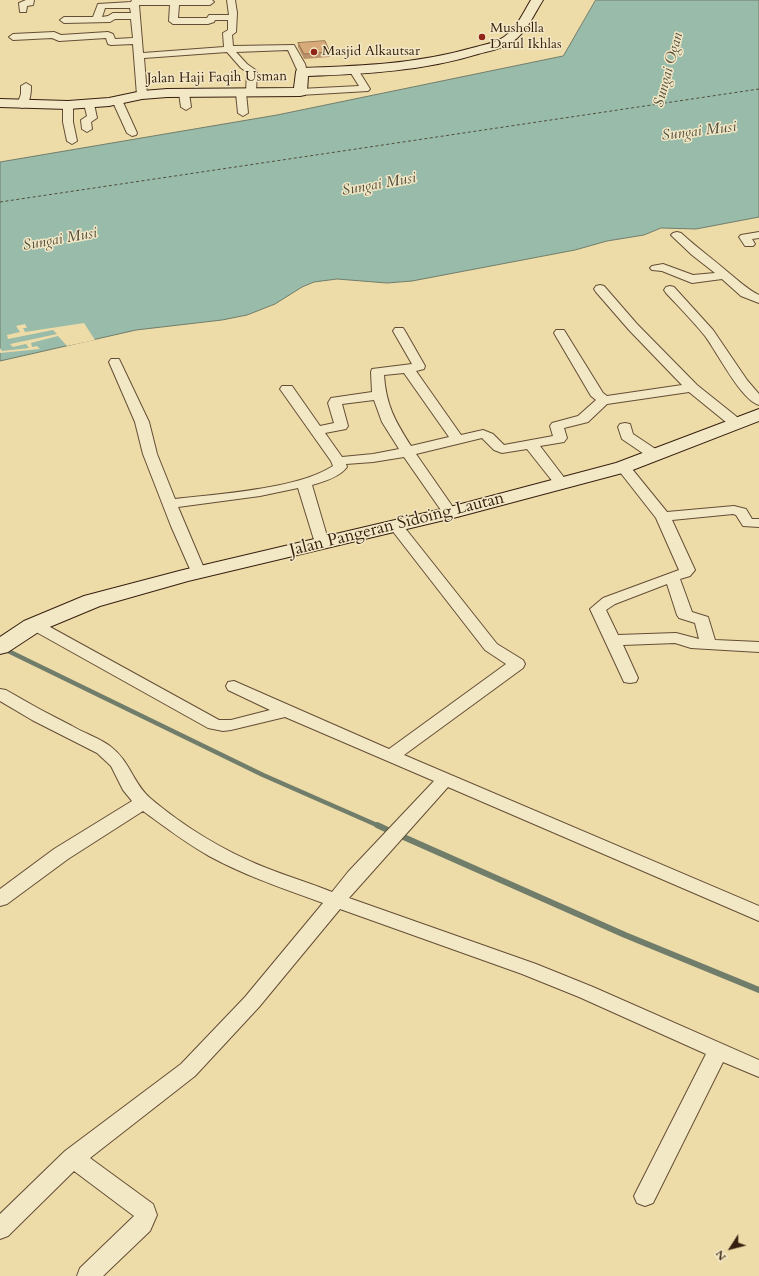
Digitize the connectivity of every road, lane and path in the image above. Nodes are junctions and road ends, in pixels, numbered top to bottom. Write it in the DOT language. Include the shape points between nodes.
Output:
graph roads {
  1 [pos="30,0"];
  2 [pos="231,0"];
  3 [pos="537,0"];
  4 [pos="174,1"];
  5 [pos="210,2"];
  6 [pos="135,3"];
  7 [pos="22,13"];
  8 [pos="135,16"];
  9 [pos="233,18"];
  10 [pos="97,19"];
  11 [pos="64,20"];
  12 [pos="14,37"];
  13 [pos="136,41"];
  14 [pos="229,49"];
  15 [pos="138,56"];
  16 [pos="354,70"];
  17 [pos="302,72"];
  18 [pos="26,86"];
  19 [pos="246,92"];
  20 [pos="300,92"];
  21 [pos="184,93"];
  22 [pos="142,95"];
  23 [pos="117,100"];
  24 [pos="0,104"];
  25 [pos="89,104"];
  26 [pos="22,105"];
  27 [pos="68,105"];
  28 [pos="186,107"];
  29 [pos="243,113"];
  30 [pos="87,129"];
  31 [pos="132,133"];
  32 [pos="72,142"];
  33 [pos="677,235"];
  34 [pos="759,235"];
  35 [pos="749,244"];
  36 [pos="656,268"];
  37 [pos="725,276"];
  38 [pos="600,289"];
  39 [pos="670,290"];
  40 [pos="759,300"];
  41 [pos="399,331"];
  42 [pos="560,333"];
  43 [pos="115,362"];
  44 [pos="408,368"];
  45 [pos="692,388"];
  46 [pos="287,389"];
  47 [pos="379,395"];
  48 [pos="759,401"];
  49 [pos="596,406"];
  50 [pos="759,415"];
  51 [pos="736,424"];
  52 [pos="625,427"];
  53 [pos="317,431"];
  54 [pos="457,439"];
  55 [pos="531,444"];
  56 [pos="408,452"];
  57 [pos="660,454"];
  58 [pos="338,461"];
  59 [pos="623,467"];
  60 [pos="304,483"];
  61 [pos="562,484"];
  62 [pos="170,504"];
  63 [pos="450,513"];
  64 [pos="663,517"];
  65 [pos="756,523"];
  66 [pos="396,526"];
  67 [pos="322,543"];
  68 [pos="198,573"];
  69 [pos="672,577"];
  70 [pos="34,626"];
  71 [pos="613,640"];
  72 [pos="708,644"];
  73 [pos="0,647"];
  74 [pos="759,647"];
  75 [pos="630,678"];
  76 [pos="234,686"];
  77 [pos="0,694"];
  78 [pos="286,711"];
  79 [pos="390,756"];
  80 [pos="445,780"];
  81 [pos="144,802"];
  82 [pos="0,899"];
  83 [pos="336,900"];
  84 [pos="759,914"];
  85 [pos="718,1051"];
  86 [pos="759,1070"];
  87 [pos="73,1158"];
  88 [pos="645,1196"];
  89 [pos="0,1230"];
  90 [pos="88,1275"];
  1 -- 7 [label="street" via="30,3 23,3"];
  2 -- 9 [label="street"];
  3 -- 16 [label="street, Jalan Haji Faqih Usman" via="514,34 503,42 437,61"];
  4 -- 5 [label="street"];
  4 -- 6 [label="street"];
  4 -- 9 [label="street" via="174,22"];
  6 -- 8 [label="street"];
  6 -- 10 [label="street" via="102,6"];
  8 -- 10 [label="street"];
  8 -- 13 [label="street"];
  9 -- 14 [label="street" via="232,32 227,33"];
  10 -- 11 [label="street"];
  12 -- 13 [label="street" via="106,35 110,36 110,42 113,43"];
  13 -- 15 [label="street"];
  14 -- 15 [label="street"];
  14 -- 17 [label="street" via="291,47"];
  14 -- 19 [label="street" via="252,71"];
  15 -- 22 [label="street"];
  16 -- 17 [label="street, Jalan Haji Faqih Usman"];
  16 -- 20 [label="street" via="365,89"];
  17 -- 20 [label="street, Jalan Haji Faqih Usman"];
  18 -- 26 [label="street"];
  19 -- 20 [label="street, Jalan Haji Faqih Usman"];
  19 -- 21 [label="street, Jalan Haji Faqih Usman"];
  19 -- 29 [label="street"];
  21 -- 22 [label="street, Jalan Haji Faqih Usman"];
  21 -- 28 [label="street"];
  22 -- 23 [label="street, Jalan Haji Faqih Usman"];
  23 -- 25 [label="street, Jalan Haji Faqih Usman"];
  23 -- 31 [label="street"];
  24 -- 26 [label="street, Jalan Haji Faqih Usman"];
  25 -- 27 [label="street, Jalan Haji Faqih Usman"];
  25 -- 30 [label="street" via="92,118 86,120"];
  26 -- 27 [label="street, Jalan Haji Faqih Usman"];
  27 -- 32 [label="street"];
  33 -- 37 [label="street"];
  34 -- 35 [label="street" via="745,237"];
  36 -- 37 [label="street" via="663,267 692,280"];
  37 -- 40 [label="street" via="745,294"];
  38 -- 45 [label="street"];
  39 -- 48 [label="street" via="690,310 745,386"];
  41 -- 44 [label="street" via="419,366"];
  42 -- 49 [label="street" via="598,396"];
  43 -- 62 [label="street" via="142,422 150,454"];
  44 -- 47 [label="street" via="377,372"];
  44 -- 54 [label="street"];
  45 -- 49 [label="street"];
  45 -- 51 [label="street"];
  46 -- 53 [label="street"];
  47 -- 53 [label="street" via="338,400 335,403 341,426"];
  47 -- 56 [label="street" via="389,422"];
  49 -- 55 [label="street" via="583,419 557,426 559,439"];
  50 -- 51 [label="street, Jalan Pangeran Sidoing Lautan"];
  51 -- 57 [label="street, Jalan Pangeran Sidoing Lautan"];
  52 -- 57 [label="street" via="627,436"];
  53 -- 58 [label="street"];
  54 -- 55 [label="street" via="485,434 502,449"];
  54 -- 56 [label="street"];
  55 -- 61 [label="street"];
  56 -- 58 [label="street"];
  56 -- 63 [label="street"];
  57 -- 59 [label="street, Jalan Pangeran Sidoing Lautan"];
  58 -- 60 [label="street" via="340,467 337,470"];
  59 -- 61 [label="street, Jalan Pangeran Sidoing Lautan"];
  59 -- 64 [label="street"];
  60 -- 62 [label="street"];
  60 -- 67 [label="street"];
  61 -- 63 [label="street, Jalan Pangeran Sidoing Lautan"];
  62 -- 68 [label="street"];
  63 -- 66 [label="street, Jalan Pangeran Sidoing Lautan"];
  64 -- 65 [label="street" via="734,510 741,512 747,522"];
  64 -- 69 [label="street" via="687,570"];
  66 -- 67 [label="street, Jalan Pangeran Sidoing Lautan"];
  66 -- 79 [label="street" via="491,647 517,664"];
  67 -- 68 [label="street, Jalan Pangeran Sidoing Lautan"];
  68 -- 70 [label="street, Jalan Pangeran Sidoing Lautan" via="92,601"];
  69 -- 71 [label="street" via="599,607 598,611"];
  69 -- 72 [label="street" via="684,615 702,620"];
  70 -- 73 [label="street, Jalan Pangeran Sidoing Lautan"];
  70 -- 78 [label="street" via="214,724 231,725"];
  71 -- 72 [label="street" via="676,638 691,643"];
  71 -- 75 [label="street"];
  72 -- 74 [label="street"];
  76 -- 78 [label="street"];
  77 -- 81 [label="street" via="103,749 120,766 132,790"];
  78 -- 79 [label="street"];
  79 -- 80 [label="street"];
  80 -- 83 [label="street"];
  80 -- 84 [label="street"];
  81 -- 82 [label="street" via="61,854"];
  81 -- 83 [label="street" via="189,835 229,858 256,871"];
  83 -- 85 [label="street" via="564,983"];
  83 -- 87 [label="street" via="252,1002 188,1070"];
  85 -- 86 [label="street"];
  85 -- 88 [label="street"];
  87 -- 89 [label="street"];
  87 -- 90 [label="street" via="146,1213 146,1219 142,1224"];
}
